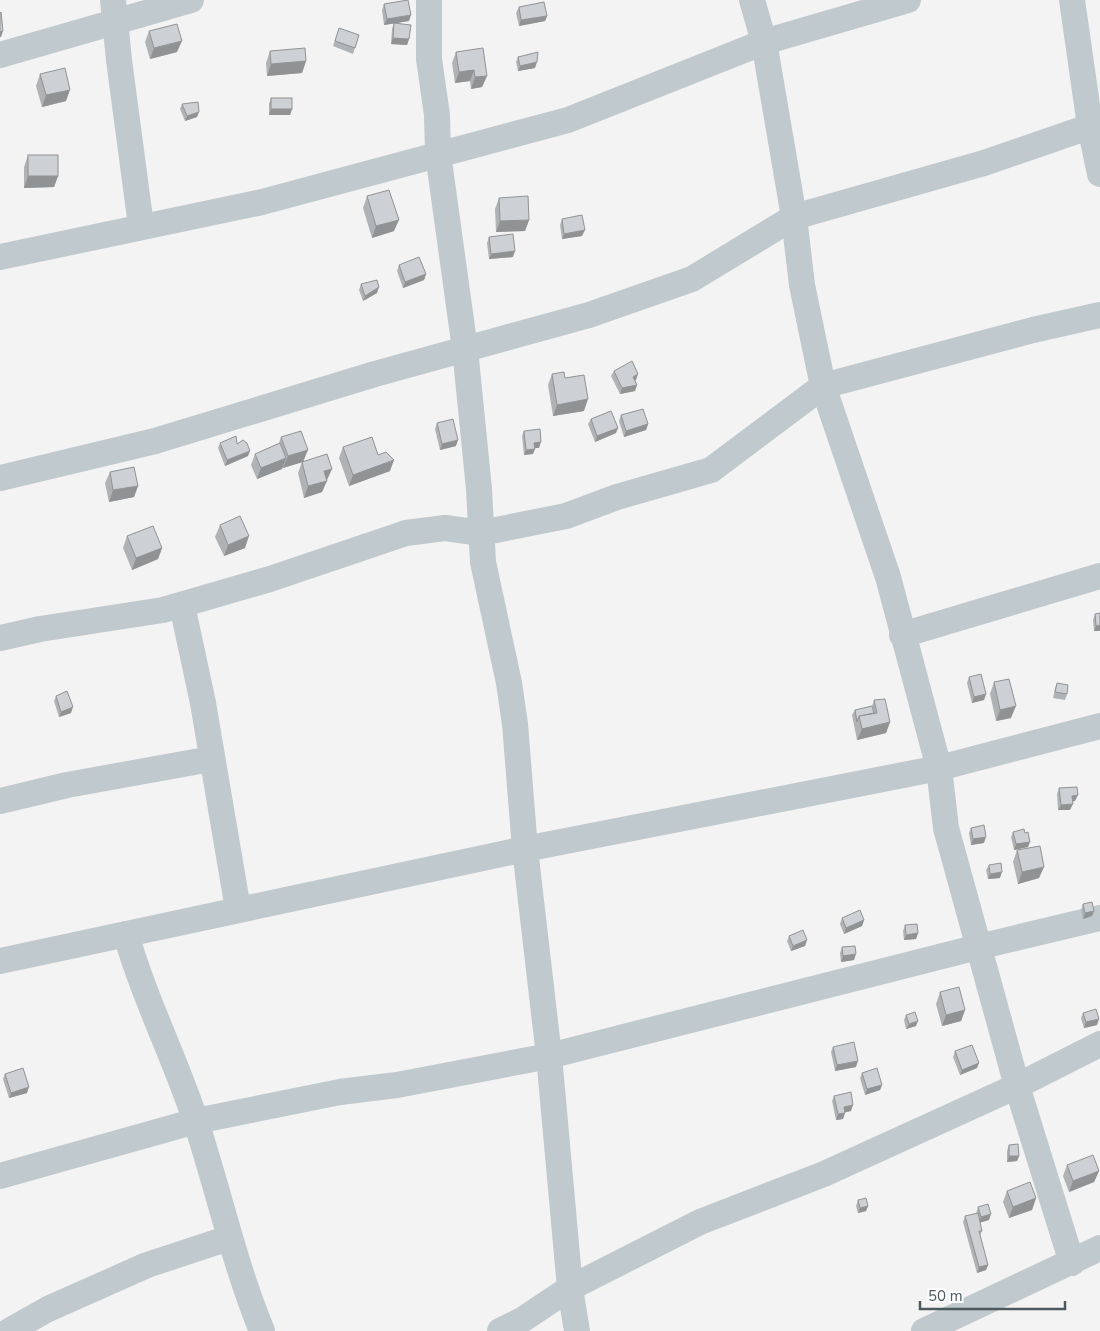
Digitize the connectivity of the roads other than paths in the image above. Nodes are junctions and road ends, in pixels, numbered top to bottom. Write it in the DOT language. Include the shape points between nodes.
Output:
graph roads {
  1 [pos="192,0"];
  2 [pos="429,0"];
  3 [pos="752,0"];
  4 [pos="908,0"];
  5 [pos="1072,0"];
  6 [pos="114,11"];
  7 [pos="764,42"];
  8 [pos="0,55"];
  9 [pos="1095,124"];
  10 [pos="438,154"];
  11 [pos="1100,174"];
  12 [pos="794,217"];
  13 [pos="141,226"];
  14 [pos="0,256"];
  15 [pos="1100,315"];
  16 [pos="465,349"];
  17 [pos="823,386"];
  18 [pos="0,478"];
  19 [pos="481,533"];
  20 [pos="1100,576"];
  21 [pos="182,605"];
  22 [pos="902,635"];
  23 [pos="0,638"];
  24 [pos="1100,726"];
  25 [pos="211,760"];
  26 [pos="938,768"];
  27 [pos="0,801"];
  28 [pos="525,849"];
  29 [pos="238,908"];
  30 [pos="1100,918"];
  31 [pos="126,934"];
  32 [pos="978,947"];
  33 [pos="0,961"];
  34 [pos="1100,1044"];
  35 [pos="550,1056"];
  36 [pos="1017,1086"];
  37 [pos="196,1121"];
  38 [pos="0,1176"];
  39 [pos="229,1238"];
  40 [pos="1100,1248"];
  41 [pos="1072,1263"];
  42 [pos="570,1288"];
  43 [pos="9,1331"];
  44 [pos="262,1331"];
  45 [pos="500,1331"];
  46 [pos="577,1331"];
  47 [pos="924,1331"];
  1 -- 6 [label="street"];
  2 -- 10 [label="street" via="429,59 437,115"];
  3 -- 7 [label="street"];
  4 -- 7 [label="street"];
  5 -- 9 [label="street"];
  6 -- 8 [label="street"];
  6 -- 13 [label="street"];
  7 -- 10 [label="street" via="568,120"];
  7 -- 12 [label="street"];
  9 -- 11 [label="street"];
  9 -- 12 [label="street" via="984,163"];
  10 -- 13 [label="street" via="262,202"];
  10 -- 16 [label="street"];
  12 -- 16 [label="street" via="692,279 589,315"];
  12 -- 17 [label="street" via="802,285"];
  13 -- 14 [label="street"];
  15 -- 17 [label="street"];
  16 -- 18 [label="street" via="155,441"];
  16 -- 19 [label="street"];
  17 -- 19 [label="street" via="711,470 617,497 566,516"];
  17 -- 22 [label="street" via="888,577"];
  19 -- 21 [label="street" via="445,528 406,533"];
  19 -- 28 [label="street" via="483,562 515,724"];
  20 -- 22 [label="street"];
  21 -- 23 [label="street"];
  21 -- 25 [label="street" via="203,703"];
  22 -- 26 [label="street"];
  24 -- 26 [label="street"];
  25 -- 27 [label="street" via="67,785"];
  25 -- 29 [label="street"];
  26 -- 28 [label="street"];
  26 -- 32 [label="street" via="946,828"];
  28 -- 29 [label="street"];
  28 -- 35 [label="street"];
  29 -- 31 [label="street"];
  30 -- 32 [label="street"];
  31 -- 33 [label="street"];
  31 -- 37 [label="street" via="137,974"];
  32 -- 35 [label="street"];
  32 -- 36 [label="street"];
  34 -- 36 [label="street"];
  35 -- 37 [label="street" via="397,1085 340,1092"];
  35 -- 42 [label="street"];
  36 -- 41 [label="street"];
  36 -- 42 [label="street" via="824,1174 700,1222"];
  37 -- 38 [label="street"];
  37 -- 39 [label="street"];
  39 -- 43 [label="street" via="147,1265 48,1309"];
  39 -- 44 [label="street" via="244,1288"];
  40 -- 41 [label="street"];
  41 -- 47 [label="street"];
  42 -- 45 [label="street"];
  42 -- 46 [label="street"];
}
